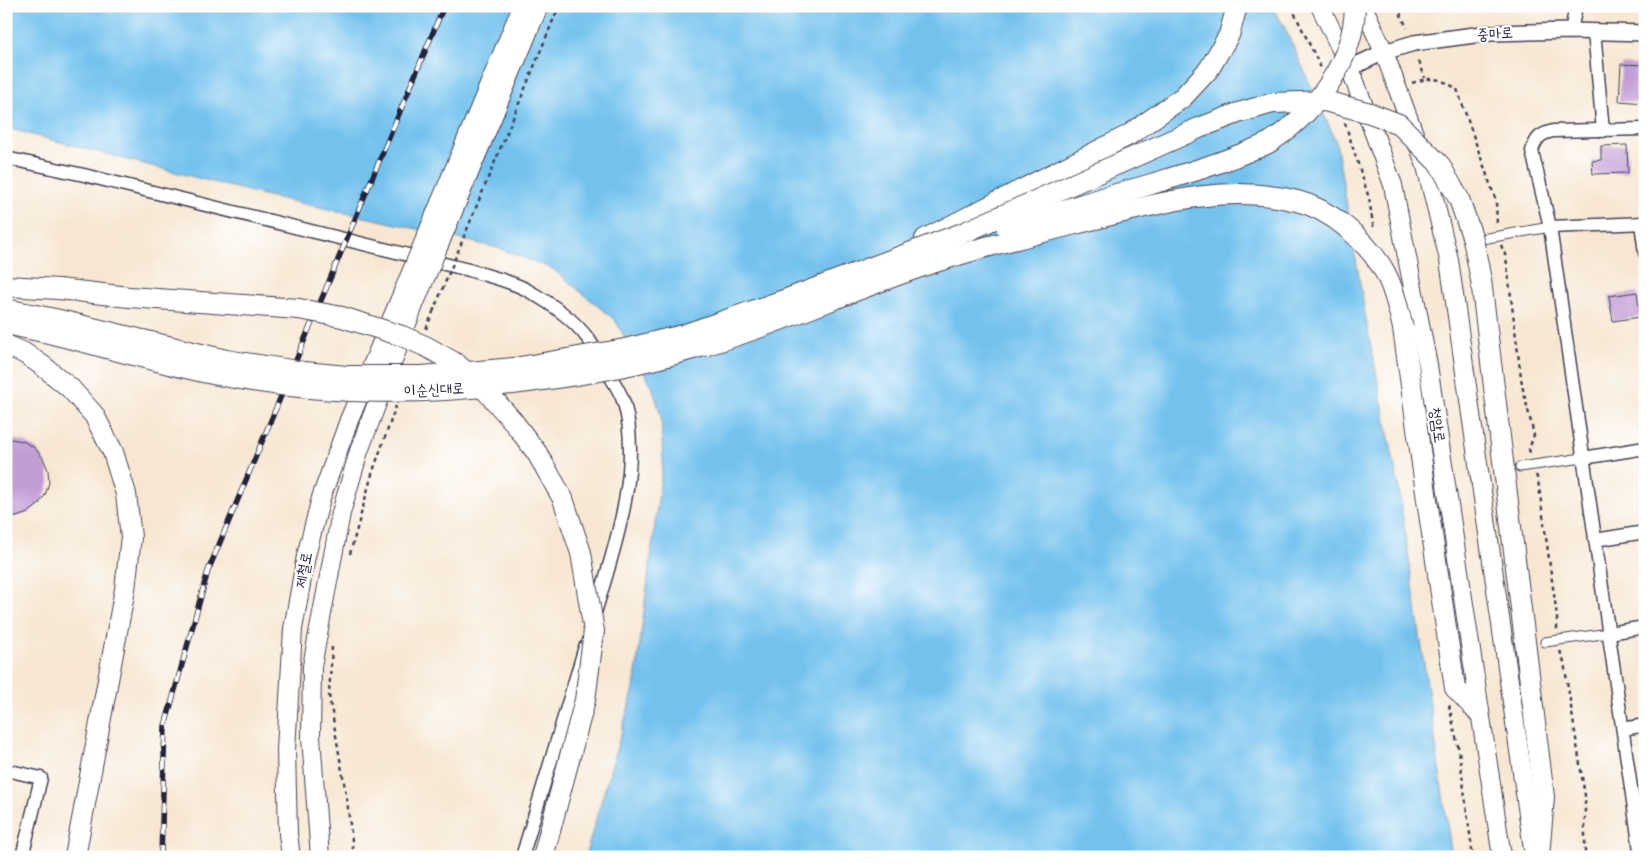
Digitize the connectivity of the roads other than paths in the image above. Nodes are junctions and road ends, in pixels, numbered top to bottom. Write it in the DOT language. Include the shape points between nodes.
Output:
graph roads {
  1 [pos="522,6"];
  2 [pos="539,6"];
  3 [pos="1237,6"];
  4 [pos="1320,6"];
  5 [pos="1355,6"];
  6 [pos="1363,6"];
  7 [pos="1576,6"];
  8 [pos="1571,31"];
  9 [pos="1594,31"];
  10 [pos="1645,33"];
  11 [pos="1384,52"];
  12 [pos="1350,68"];
  13 [pos="1645,130"];
  14 [pos="1603,131"];
  15 [pos="6,158"];
  16 [pos="1643,223"];
  17 [pos="1550,227"];
  18 [pos="1482,239"];
  19 [pos="1645,253"];
  20 [pos="854,282"];
  21 [pos="6,286"];
  22 [pos="407,302"];
  23 [pos="6,309"];
  24 [pos="6,324"];
  25 [pos="54,327"];
  26 [pos="6,345"];
  27 [pos="1645,448"];
  28 [pos="1583,458"];
  29 [pos="1520,467"];
  30 [pos="1645,532"];
  31 [pos="1595,540"];
  32 [pos="1645,627"];
  33 [pos="1609,634"];
  34 [pos="1545,642"];
  35 [pos="1479,713"];
  36 [pos="1645,725"];
  37 [pos="1623,729"];
  38 [pos="6,770"];
  39 [pos="1640,811"];
  40 [pos="22,857"];
  41 [pos="75,857"];
  42 [pos="291,857"];
  43 [pos="320,857"];
  44 [pos="522,857"];
  45 [pos="543,857"];
  46 [pos="1502,857"];
  47 [pos="1534,857"];
  48 [pos="1539,857"];
  49 [pos="1641,857"];
  1 -- 22 [label="main road, bridge"];
  2 -- 22 [label="main road, bridge"];
  3 -- 20 [label="highway, bridge" via="1229,35 1209,69 1183,97 1129,135 960,222"];
  4 -- 12 [label="main road, 청암로"];
  5 -- 20 [label="highway, bridge" via="1351,36 1337,72 1309,111 1271,141 1189,173 1108,196"];
  6 -- 11 [label="main road"];
  7 -- 8 [label="street"];
  8 -- 9 [label="street, 중마로"];
  8 -- 11 [label="street, 중마로" via="1490,33 1414,43"];
  9 -- 10 [label="street, 중마로"];
  9 -- 14 [label="street"];
  11 -- 12 [label="street, 중마로"];
  11 -- 47 [label="main road" via="1426,166 1449,260"];
  12 -- 35 [label="main road, 청암로" via="1393,185 1428,365"];
  13 -- 14 [label="street"];
  14 -- 17 [label="street" via="1553,131 1541,134 1535,141 1532,151"];
  15 -- 44 [label="street" via="84,174 469,270 525,289 566,315 589,340 623,402 631,453 629,479 616,542"];
  16 -- 17 [label="street"];
  16 -- 19 [label="street"];
  17 -- 18 [label="street"];
  17 -- 28 [label="street"];
  20 -- 25 [label="highway, 이순신대로, bridge" via="791,316 695,349 644,362 528,382 422,392 353,392 267,384 150,360"];
  20 -- 35 [label="highway, bridge" via="1121,212 1221,193 1261,194 1301,201 1324,212 1369,250 1383,269 1396,299 1403,328 1455,688"];
  20 -- 48 [label="highway, bridge" via="1199,128 1273,102 1325,101 1399,124 1440,165 1459,199 1473,239 1481,280 1544,797"];
  21 -- 45 [label="highway, bridge" via="299,309 342,317 427,347 457,364 487,392 537,453 563,499 581,553 594,631 585,700"];
  22 -- 42 [label="main road, 제철로" via="349,420 321,498 306,556 293,629 286,750"];
  22 -- 43 [label="main road, 제철로" via="341,514 312,666 311,737"];
  23 -- 25 [label="highway, 이순신대로"];
  24 -- 25 [label="highway, 이순신대로"];
  26 -- 41 [label="highway" via="44,366 94,415 114,452 126,494 131,537 125,589"];
  27 -- 28 [label="street"];
  28 -- 29 [label="street"];
  28 -- 31 [label="street"];
  30 -- 31 [label="street"];
  31 -- 33 [label="street"];
  32 -- 33 [label="street"];
  33 -- 34 [label="street"];
  33 -- 37 [label="street"];
  35 -- 46 [label="main road, 청암로"];
  36 -- 37 [label="street"];
  37 -- 39 [label="street"];
  38 -- 40 [label="street" via="41,778"];
  39 -- 49 [label="street"];
}
